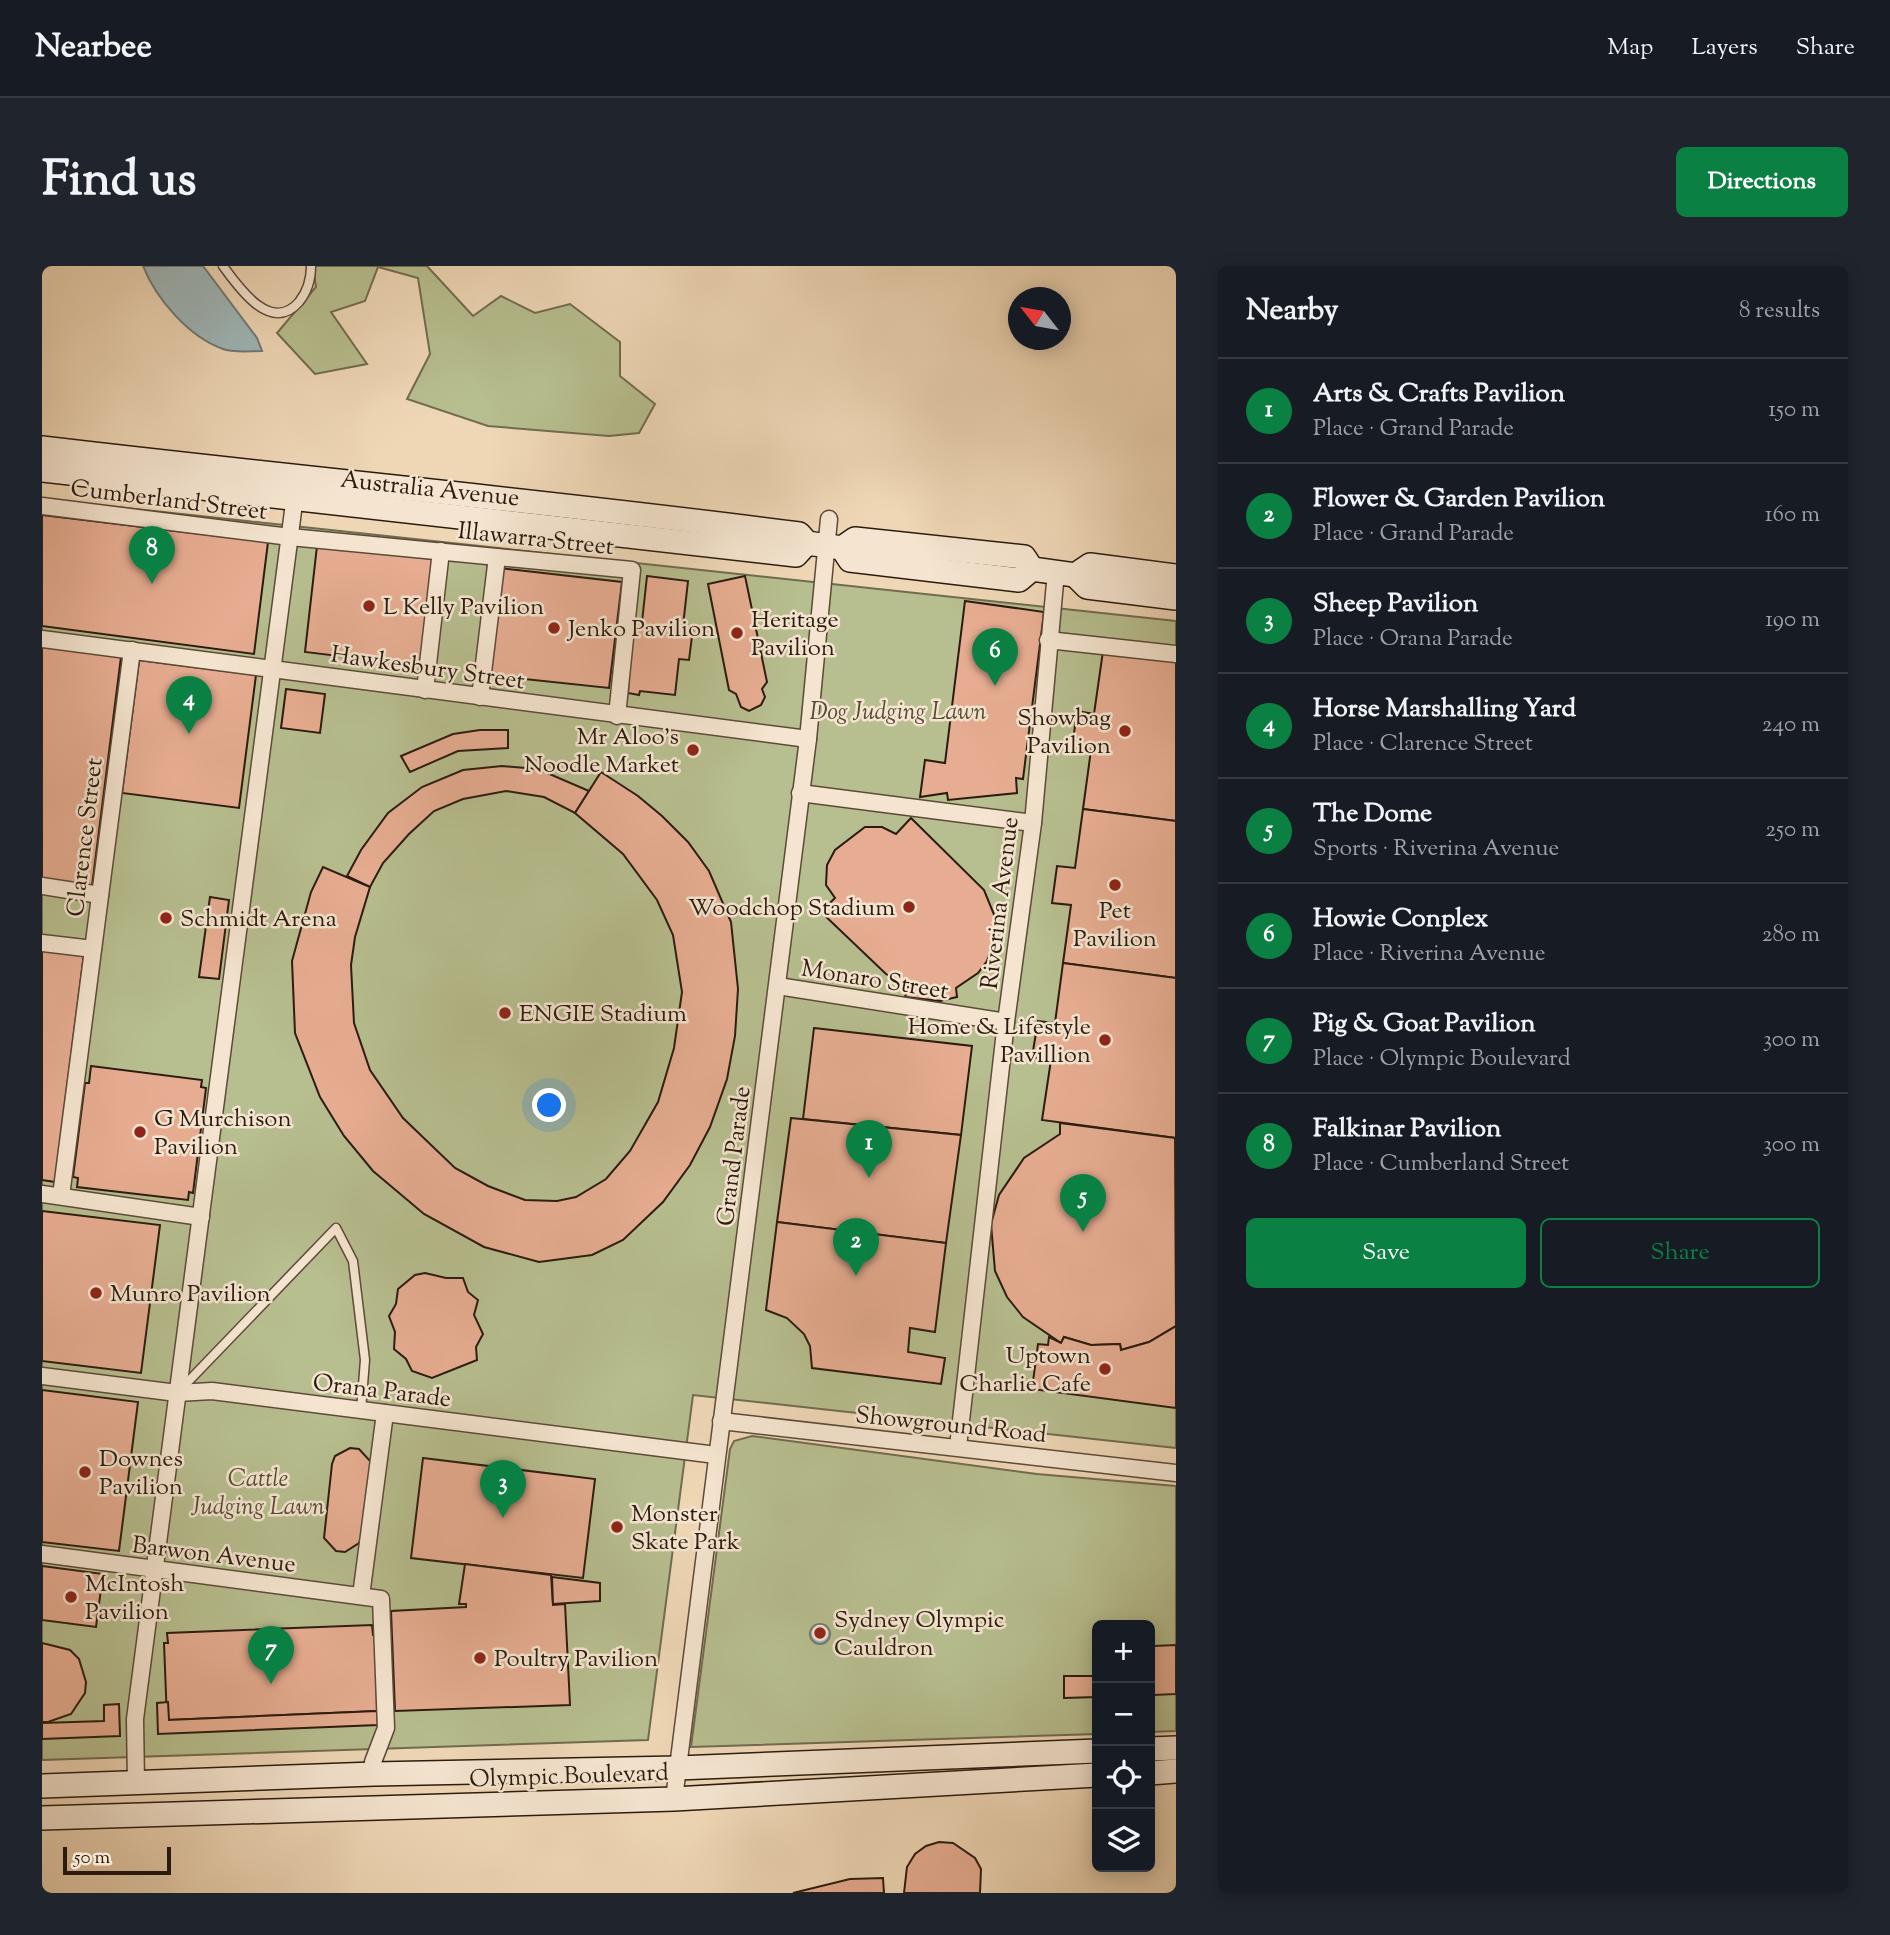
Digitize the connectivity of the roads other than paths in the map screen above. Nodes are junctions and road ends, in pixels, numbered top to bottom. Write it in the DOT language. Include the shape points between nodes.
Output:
graph roads {
  1 [pos="223,266"];
  2 [pos="310,266"];
  3 [pos="42,448"];
  4 [pos="42,470"];
  5 [pos="296,489"];
  6 [pos="42,506"];
  7 [pos="829,519"];
  8 [pos="291,531"];
  9 [pos="825,546"];
  10 [pos="441,551"];
  11 [pos="497,557"];
  12 [pos="1065,573"];
  13 [pos="1176,576"];
  14 [pos="1176,598"];
  15 [pos="42,639"];
  16 [pos="1048,640"];
  17 [pos="132,650"];
  18 [pos="1176,654"];
  19 [pos="272,668"];
  20 [pos="425,690"];
  21 [pos="480,696"];
  22 [pos="617,716"];
  23 [pos="808,739"];
  24 [pos="800,793"];
  25 [pos="1033,823"];
  26 [pos="42,886"];
  27 [pos="100,895"];
  28 [pos="42,943"];
  29 [pos="93,949"];
  30 [pos="778,986"];
  31 [pos="1006,1022"];
  32 [pos="42,1194"];
  33 [pos="61,1196"];
  34 [pos="201,1217"];
  35 [pos="42,1376"];
  36 [pos="177,1393"];
  37 [pos="360,1410"];
  38 [pos="385,1413"];
  39 [pos="721,1421"];
  40 [pos="958,1447"];
  41 [pos="716,1455"];
  42 [pos="1176,1473"];
  43 [pos="42,1554"];
  44 [pos="157,1569"];
  45 [pos="361,1596"];
  46 [pos="1176,1748"];
  47 [pos="1155,1749"];
  48 [pos="1092,1751"];
  49 [pos="678,1768"];
  50 [pos="1176,1771"];
  51 [pos="1155,1773"];
  52 [pos="373,1774"];
  53 [pos="1092,1775"];
  54 [pos="255,1778"];
  55 [pos="232,1779"];
  56 [pos="136,1784"];
  57 [pos="42,1786"];
  58 [pos="674,1798"];
  59 [pos="255,1811"];
  60 [pos="231,1812"];
  61 [pos="42,1818"];
  1 -- 2 [label="lane" via="261,309 273,313 288,312 299,302 307,288"];
  3 -- 5 [label="street, Australia Avenue"];
  4 -- 5 [label="street, Australia Avenue"];
  5 -- 8 [label="street"];
  5 -- 9 [label="street, Australia Avenue" via="706,522 799,534"];
  6 -- 8 [label="street, Cumberland Street"];
  7 -- 9 [label="street, Grand Parade"];
  8 -- 10 [label="street, Illawarra Street"];
  8 -- 19 [label="street"];
  9 -- 12 [label="street" via="855,538 1024,558 1031,569"];
  9 -- 23 [label="street, Grand Parade"];
  10 -- 11 [label="street, Illawarra Street"];
  10 -- 20 [label="street"];
  11 -- 21 [label="street"];
  11 -- 22 [label="street, Illawarra Street" via="632,570"];
  12 -- 13 [label="street" via="1090,565"];
  12 -- 14 [label="street" via="1087,587"];
  12 -- 16 [label="street, Riverina Avenue"];
  15 -- 17 [label="street, Hawkesbury Street"];
  16 -- 18 [label="street"];
  16 -- 25 [label="street, Riverina Avenue"];
  17 -- 19 [label="street, Hawkesbury Street"];
  17 -- 27 [label="street, Clarence Street"];
  19 -- 20 [label="street, Hawkesbury Street"];
  19 -- 34 [label="street"];
  20 -- 21 [label="street, Hawkesbury Street"];
  21 -- 22 [label="street, Hawkesbury Street"];
  22 -- 23 [label="street, Hawkesbury Street"];
  23 -- 24 [label="street, Grand Parade"];
  24 -- 25 [label="street"];
  24 -- 30 [label="street, Grand Parade"];
  25 -- 31 [label="street, Riverina Avenue"];
  26 -- 27 [label="street"];
  27 -- 29 [label="street, Clarence Street"];
  28 -- 29 [label="street"];
  29 -- 33 [label="street, Clarence Street"];
  30 -- 31 [label="street, Monaro Street"];
  30 -- 39 [label="street, Grand Parade"];
  31 -- 40 [label="street, Riverina Avenue"];
  32 -- 33 [label="street"];
  33 -- 34 [label="street"];
  34 -- 36 [label="street"];
  35 -- 36 [label="street, Orana Parade"];
  36 -- 37 [label="street, Orana Parade" via="212,1391"];
  36 -- 37 [label="lane" via="336,1228 353,1261 365,1360"];
  36 -- 44 [label="street"];
  37 -- 38 [label="street, Orana Parade"];
  38 -- 41 [label="street, Orana Parade"];
  38 -- 45 [label="street"];
  39 -- 40 [label="street, Showground Road"];
  39 -- 41 [label="street, Grand Parade"];
  40 -- 42 [label="street, Showground Road"];
  41 -- 49 [label="street, Grand Parade"];
  43 -- 44 [label="street, Barwon Avenue"];
  44 -- 45 [label="street, Barwon Avenue"];
  44 -- 56 [label="street" via="135,1719"];
  45 -- 52 [label="street, Barwon Avenue" via="381,1599 386,1728"];
  46 -- 47 [label="street"];
  48 -- 49 [label="street, Olympic Boulevard"];
  49 -- 52 [label="street, Olympic Boulevard"];
  49 -- 58 [label="street, Grand Parade"];
  50 -- 51 [label="street"];
  52 -- 54 [label="street, Olympic Boulevard"];
  53 -- 58 [label="street, Olympic Boulevard"];
  54 -- 55 [label="street, Olympic Boulevard"];
  54 -- 59 [label="street" via="268,1794"];
  55 -- 56 [label="street, Olympic Boulevard"];
  55 -- 60 [label="street" via="219,1792"];
  56 -- 57 [label="street, Olympic Boulevard"];
  58 -- 59 [label="street, Olympic Boulevard"];
  59 -- 60 [label="street, Olympic Boulevard"];
  60 -- 61 [label="street, Olympic Boulevard"];
}
